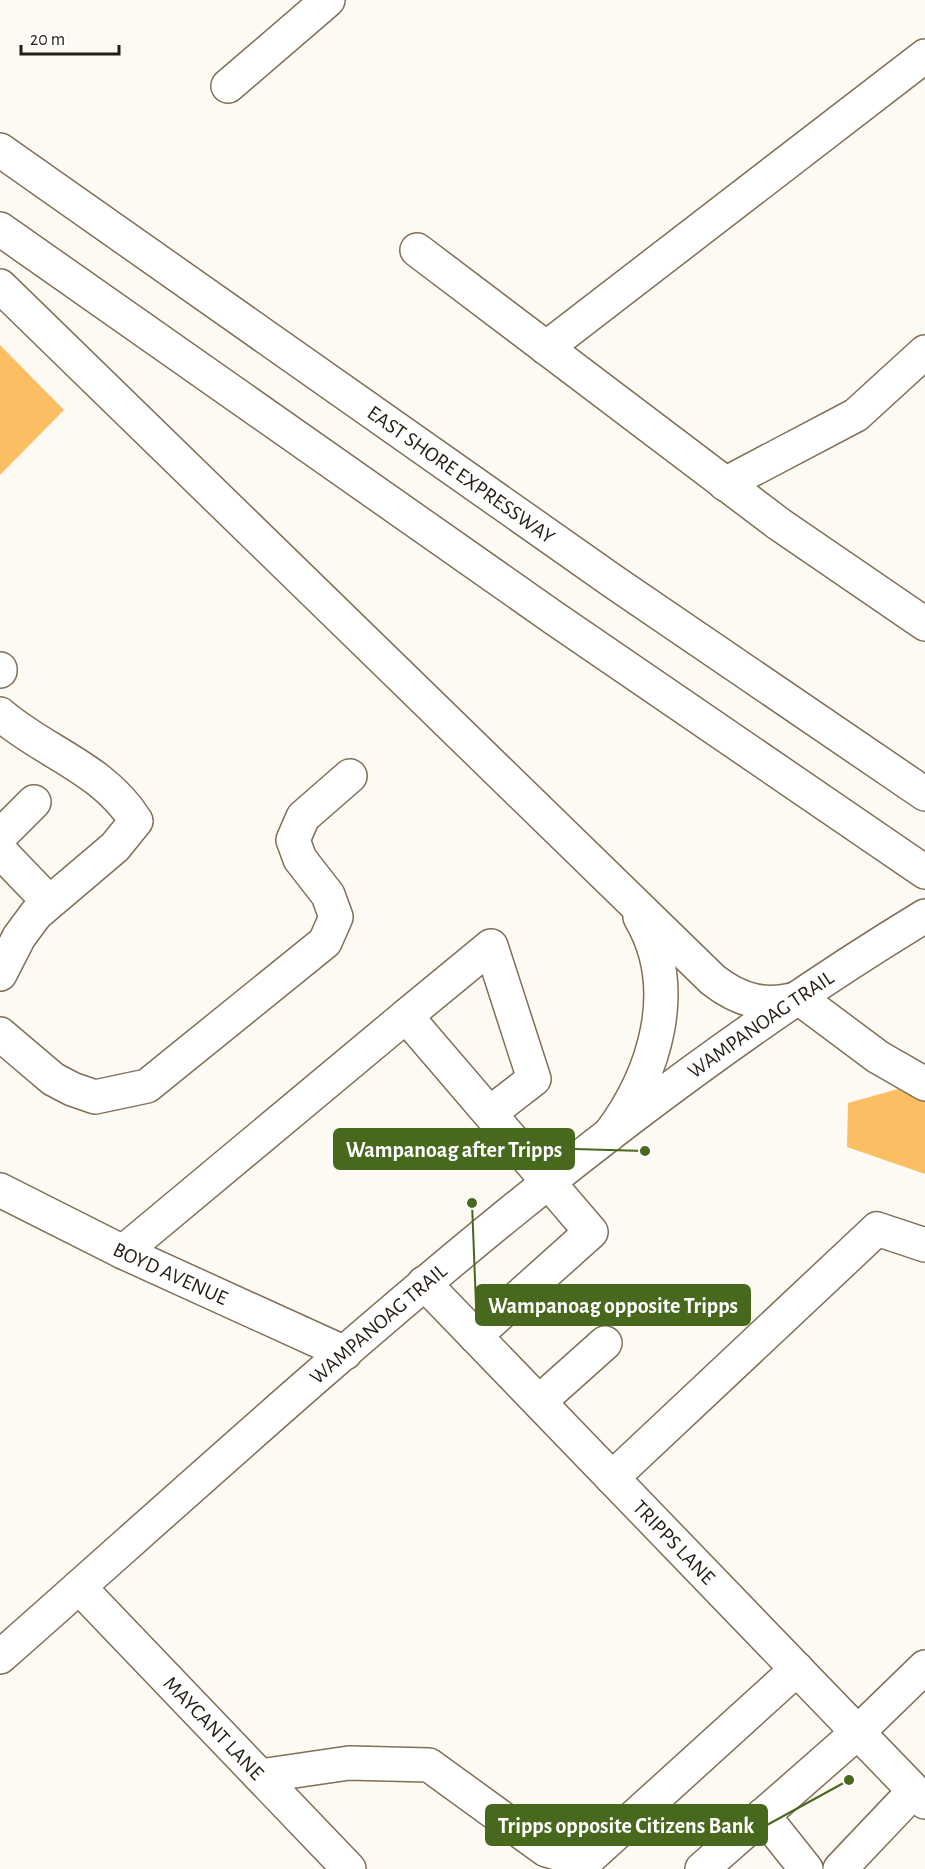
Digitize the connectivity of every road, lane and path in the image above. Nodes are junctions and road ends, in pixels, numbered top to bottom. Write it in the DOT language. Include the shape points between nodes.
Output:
graph roads {
  1 [pos="328,0"];
  2 [pos="925,56"];
  3 [pos="228,86"];
  4 [pos="0,150"];
  5 [pos="0,230"];
  6 [pos="417,250"];
  7 [pos="0,286"];
  8 [pos="546,348"];
  9 [pos="925,351"];
  10 [pos="725,484"];
  11 [pos="925,624"];
  12 [pos="0,714"];
  13 [pos="350,776"];
  14 [pos="925,794"];
  15 [pos="34,802"];
  16 [pos="0,837"];
  17 [pos="0,851"];
  18 [pos="925,872"];
  19 [pos="618,886"];
  20 [pos="49,902"];
  21 [pos="925,916"];
  22 [pos="0,974"];
  23 [pos="799,998"];
  24 [pos="406,1016"];
  25 [pos="0,1034"];
  26 [pos="925,1084"];
  27 [pos="490,1113"];
  28 [pos="609,1135"];
  29 [pos="548,1181"];
  30 [pos="0,1190"];
  31 [pos="925,1245"];
  32 [pos="123,1252"];
  33 [pos="424,1283"];
  34 [pos="475,1336"];
  35 [pos="605,1343"];
  36 [pos="345,1353"];
  37 [pos="539,1402"];
  38 [pos="612,1478"];
  39 [pos="80,1587"];
  40 [pos="0,1657"];
  41 [pos="925,1667"];
  42 [pos="797,1669"];
  43 [pos="858,1732"];
  44 [pos="260,1776"];
  45 [pos="920,1796"];
  46 [pos="763,1815"];
  47 [pos="349,1869"];
  48 [pos="702,1869"];
  49 [pos="806,1869"];
  50 [pos="840,1869"];
  1 -- 3 [label="main road"];
  2 -- 8 [label="main road"];
  4 -- 14 [label="main road, EAST SHORE EXPRESSWAY" via="614,582"];
  5 -- 18 [label="main road" via="544,612"];
  6 -- 8 [label="main road"];
  7 -- 19 [label="main road"];
  8 -- 10 [label="main road"];
  9 -- 10 [label="main road" via="856,415"];
  10 -- 11 [label="main road"];
  12 -- 20 [label="main road" via="18,730 84,768 123,800 136,821 115,847"];
  13 -- 25 [label="main road" via="303,818 293,840 300,859 328,895 336,917 325,942 147,1086 95,1097 72,1089 53,1079"];
  15 -- 16 [label="main road"];
  17 -- 20 [label="main road"];
  19 -- 23 [label="main road" via="713,980 732,993 765,1003"];
  19 -- 28 [label="main road" via="650,934 661,990 656,1041 646,1071 633,1101"];
  20 -- 22 [label="main road" via="19,937"];
  21 -- 23 [label="main road, WAMPANOAG TRAIL"];
  23 -- 26 [label="main road" via="878,1057"];
  23 -- 28 [label="main road, WAMPANOAG TRAIL"];
  24 -- 27 [label="main road"];
  24 -- 27 [label="main road" via="491,946 534,1079"];
  24 -- 32 [label="main road"];
  27 -- 29 [label="main road"];
  28 -- 29 [label="main road, WAMPANOAG TRAIL"];
  29 -- 33 [label="main road, WAMPANOAG TRAIL"];
  29 -- 34 [label="main road" via="591,1232"];
  30 -- 32 [label="main road, BOYD AVENUE"];
  31 -- 38 [label="main road" via="877,1229"];
  32 -- 36 [label="main road, BOYD AVENUE"];
  33 -- 34 [label="main road, TRIPPS LANE"];
  33 -- 36 [label="main road, WAMPANOAG TRAIL"];
  34 -- 37 [label="main road, TRIPPS LANE"];
  35 -- 37 [label="main road"];
  36 -- 39 [label="main road, WAMPANOAG TRAIL"];
  37 -- 38 [label="main road, TRIPPS LANE"];
  38 -- 42 [label="main road, TRIPPS LANE"];
  39 -- 40 [label="main road, WAMPANOAG TRAIL"];
  39 -- 44 [label="main road, MAYCANT LANE"];
  41 -- 43 [label="main road"];
  42 -- 43 [label="main road, TRIPPS LANE"];
  42 -- 44 [label="main road" via="590,1857 546,1850 429,1765 349,1764"];
  43 -- 45 [label="main road, TRIPPS LANE"];
  43 -- 46 [label="main road"];
  44 -- 47 [label="main road, MAYCANT LANE"];
  45 -- 50 [label="main road"];
  46 -- 48 [label="main road"];
  46 -- 49 [label="main road"];
}
